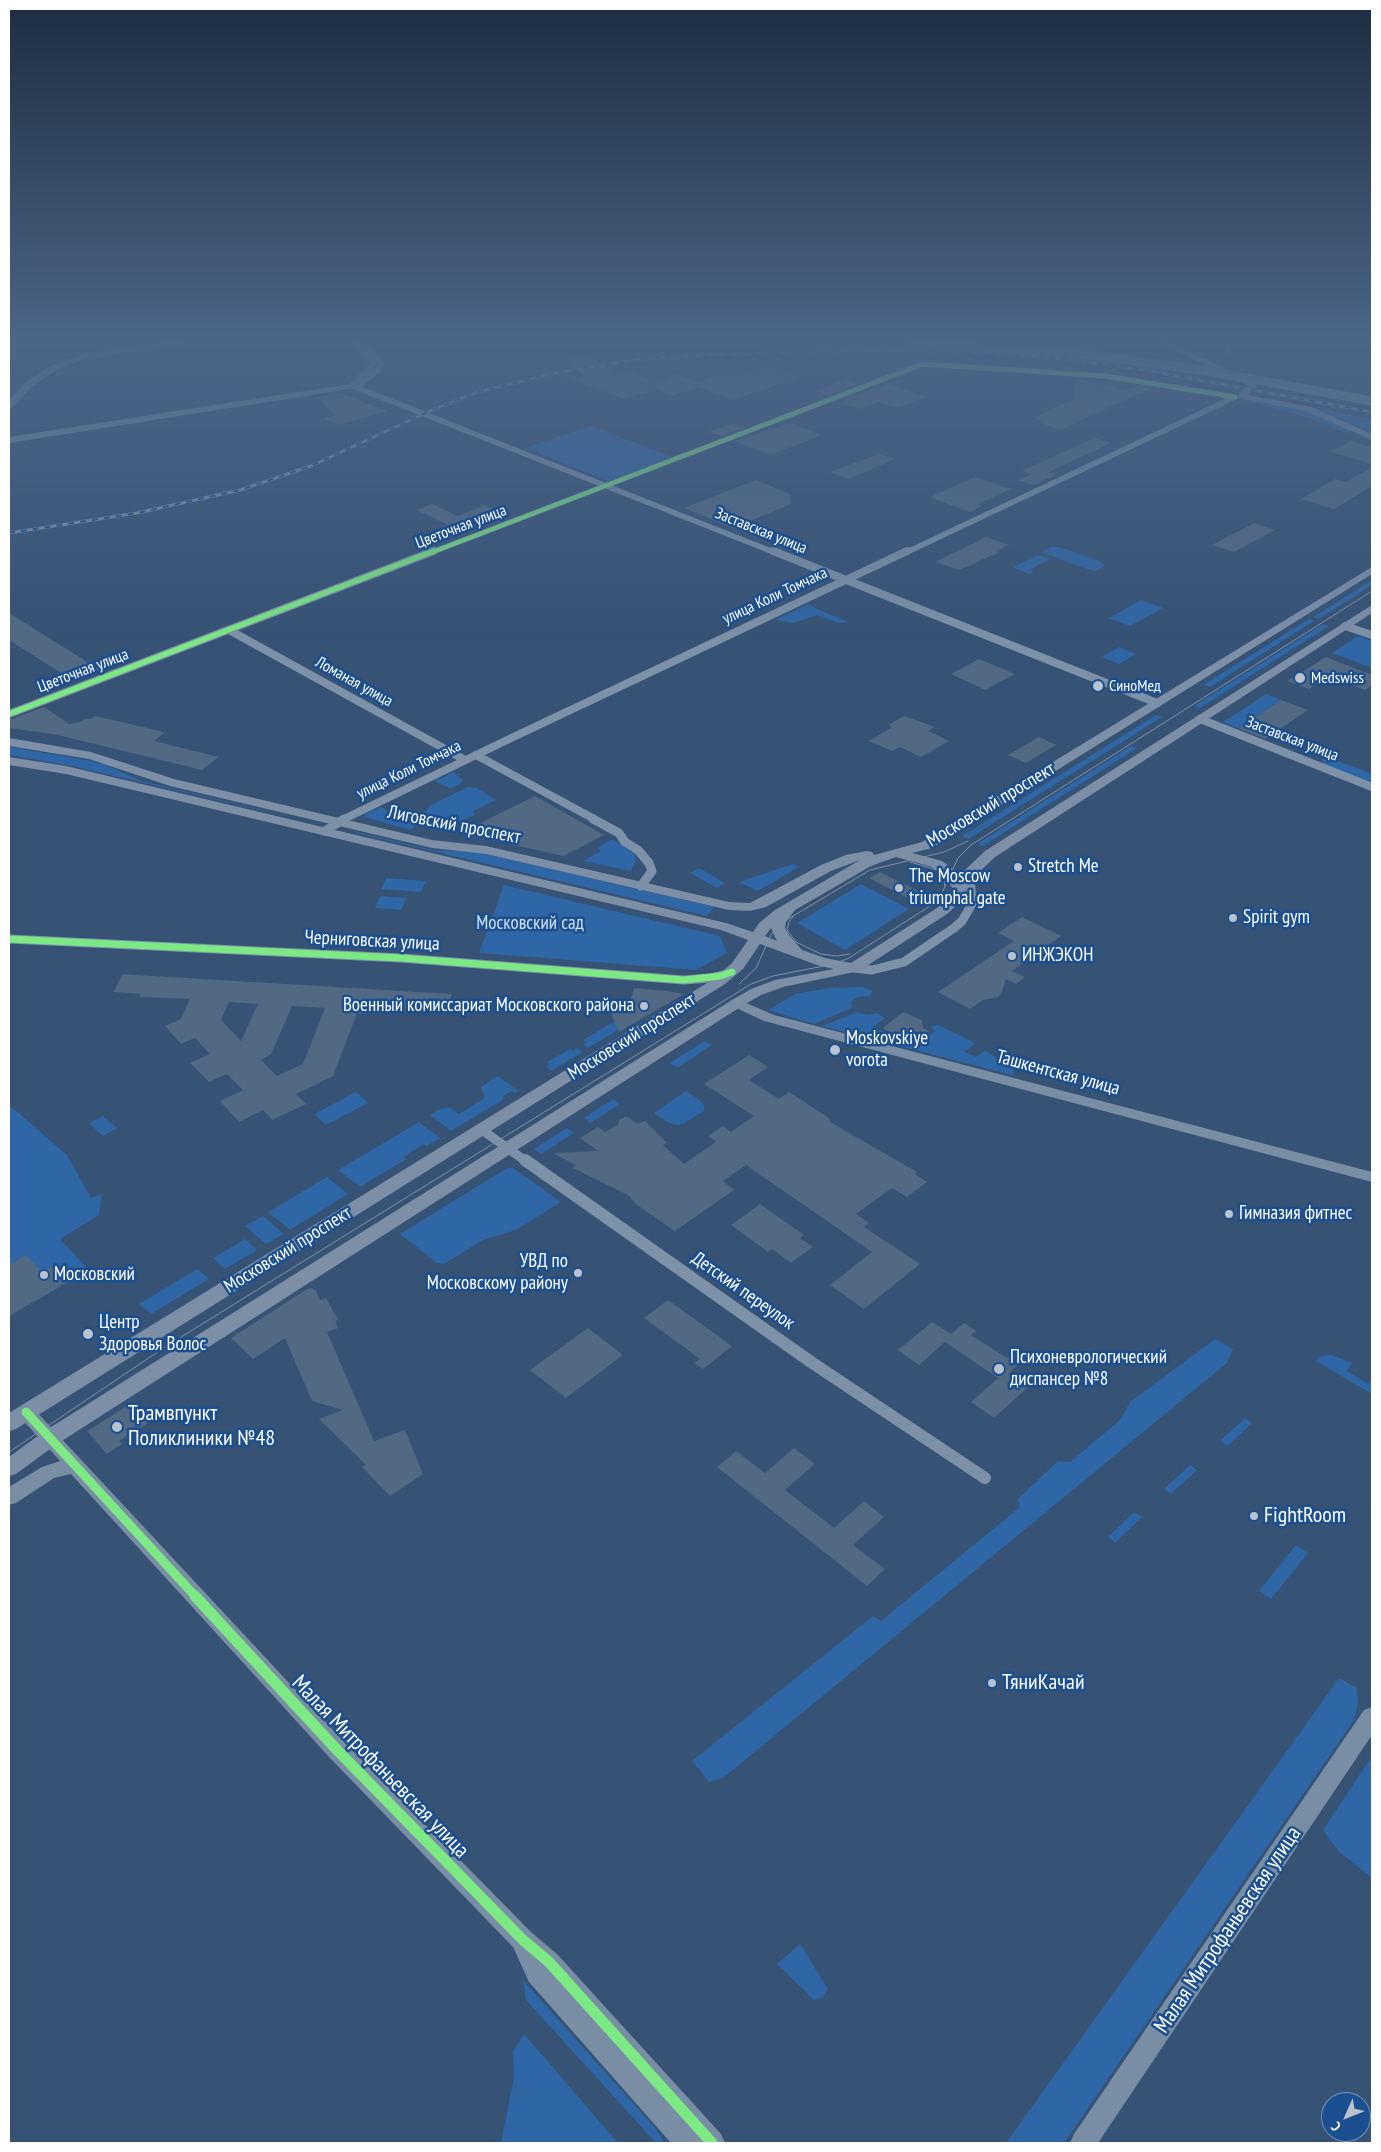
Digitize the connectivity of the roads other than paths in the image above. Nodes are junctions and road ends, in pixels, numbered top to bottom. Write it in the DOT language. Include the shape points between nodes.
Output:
graph roads {
  1 [pos="496,442"];
  2 [pos="719,442"];
  3 [pos="1139,442"];
  4 [pos="606,486"];
  5 [pos="1372,570"];
  6 [pos="845,580"];
  7 [pos="1372,608"];
  8 [pos="1345,626"];
  9 [pos="229,630"];
  10 [pos="1372,635"];
  11 [pos="1158,703"];
  12 [pos="9,714"];
  13 [pos="1200,719"];
  14 [pos="9,742"];
  15 [pos="476,755"];
  16 [pos="465,760"];
  17 [pos="9,761"];
  18 [pos="1372,787"];
  19 [pos="337,822"];
  20 [pos="325,831"];
  21 [pos="885,856"];
  22 [pos="970,873"];
  23 [pos="640,886"];
  24 [pos="959,888"];
  25 [pos="790,908"];
  26 [pos="757,937"];
  27 [pos="9,939"];
  28 [pos="803,956"];
  29 [pos="854,968"];
  30 [pos="732,972"];
  31 [pos="684,980"];
  32 [pos="698,996"];
  33 [pos="737,1003"];
  34 [pos="482,1130"];
  35 [pos="508,1148"];
  36 [pos="1372,1177"];
  37 [pos="26,1412"];
  38 [pos="9,1423"];
  39 [pos="50,1438"];
  40 [pos="75,1464"];
  41 [pos="9,1468"];
  42 [pos="985,1478"];
  43 [pos="9,1496"];
  44 [pos="1372,1716"];
  45 [pos="523,1940"];
  46 [pos="688,2143"];
  47 [pos="712,2143"];
  48 [pos="1083,2143"];
  1 -- 4 [label="street, Заставская улица"];
  2 -- 4 [label="street, Цветочная улица"];
  3 -- 6 [label="street, улица Коли Томчака"];
  4 -- 6 [label="street, Заставская улица"];
  4 -- 9 [label="street, Цветочная улица"];
  5 -- 11 [label="main road, Московский проспект"];
  6 -- 11 [label="street, Заставская улица"];
  6 -- 15 [label="street, улица Коли Томчака"];
  7 -- 8 [label="main road, Московский проспект"];
  8 -- 10 [label="street"];
  8 -- 13 [label="main road, Московский проспект"];
  9 -- 12 [label="street, Цветочная улица"];
  9 -- 16 [label="street, Ломаная улица"];
  11 -- 21 [label="main road, Московский проспект" via="927,845"];
  13 -- 18 [label="street, Заставская улица"];
  13 -- 22 [label="main road, Московский проспект" via="990,854"];
  14 -- 19 [label="main road, Лиговский проспект" via="91,756 170,782"];
  15 -- 16 [label="street, улица Коли Томчака"];
  15 -- 23 [label="street" via="618,833 650,863 652,871"];
  16 -- 19 [label="street, улица Коли Томчака"];
  17 -- 20 [label="main road, Лиговский проспект" via="66,770"];
  19 -- 20 [label="street, улица Коли Томчака"];
  19 -- 23 [label="main road, Лиговский проспект" via="432,844 486,850"];
  20 -- 26 [label="main road, Лиговский проспект" via="717,924"];
  21 -- 23 [label="main road, Лиговский проспект" via="868,855 838,863 750,907 729,906"];
  21 -- 24 [label="main road" via="916,858 937,864 951,874"];
  21 -- 25 [label="main road, Московский проспект" via="856,868"];
  22 -- 24 [label="main road, Московский проспект"];
  22 -- 29 [label="street" via="972,904 962,921 904,962 872,970"];
  24 -- 29 [label="main road, Московский проспект" via="952,902 938,915"];
  25 -- 26 [label="main road, Московский проспект" via="766,924"];
  25 -- 28 [label="main road" via="782,915 778,928 785,940"];
  26 -- 28 [label="main road, Лиговский проспект"];
  26 -- 30 [label="main road, Московский проспект"];
  27 -- 31 [label="street, Черниговская улица" via="401,958"];
  28 -- 29 [label="main road, Лиговский проспект"];
  29 -- 33 [label="main road, Московский проспект" via="780,982"];
  30 -- 31 [label="street, Черниговская улица"];
  30 -- 32 [label="main road, Московский проспект"];
  31 -- 32 [label="street" via="694,987"];
  32 -- 34 [label="main road, Московский проспект"];
  33 -- 35 [label="main road, Московский проспект"];
  33 -- 36 [label="street, Ташкентская улица" via="769,1018"];
  34 -- 35 [label="street, Детский переулок"];
  34 -- 37 [label="main road, Московский проспект"];
  35 -- 39 [label="main road, Московский проспект"];
  35 -- 42 [label="street, Детский переулок" via="811,1362"];
  37 -- 38 [label="main road, Московский проспект"];
  37 -- 39 [label="street, Малая Митрофаньевская улица"];
  39 -- 40 [label="street, Малая Митрофаньевская улица"];
  39 -- 41 [label="main road, Московский проспект"];
  40 -- 43 [label="street" via="49,1472"];
  40 -- 45 [label="street, Малая Митрофаньевская улица" via="338,1752"];
  44 -- 48 [label="street, Малая Митрофаньевская улица"];
  45 -- 46 [label="street, Малая Митрофаньевская улица" via="537,1974"];
  45 -- 47 [label="street, Малая Митрофаньевская улица" via="549,1962"];
}
